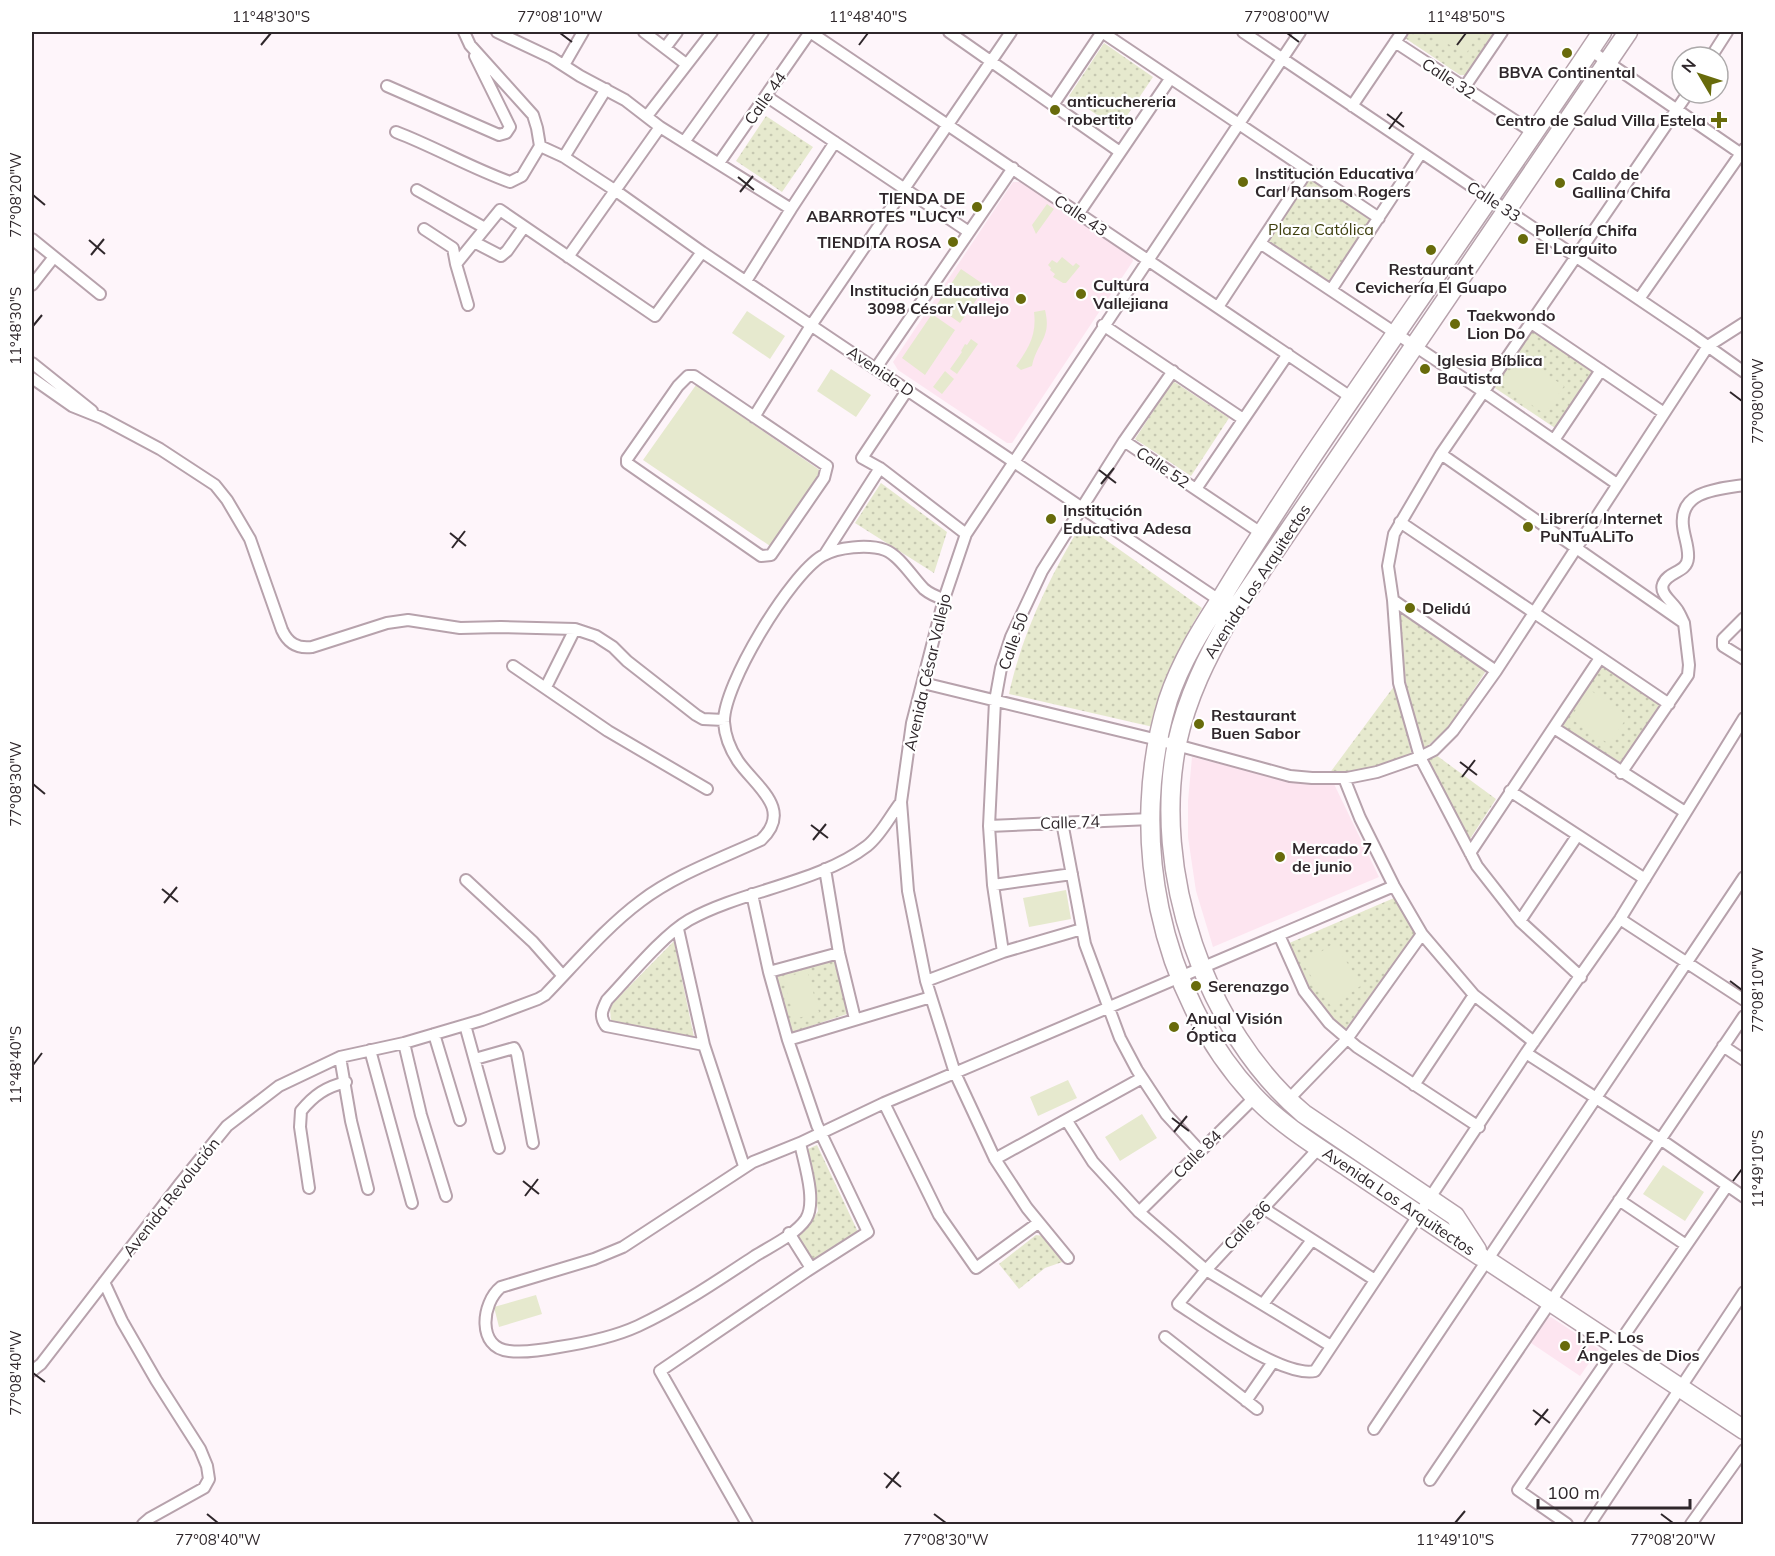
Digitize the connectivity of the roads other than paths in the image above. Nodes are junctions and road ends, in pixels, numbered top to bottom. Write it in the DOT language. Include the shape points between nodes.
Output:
graph roads {
  1 [pos="464,32"];
  2 [pos="497,32"];
  3 [pos="583,32"];
  4 [pos="644,32"];
  5 [pos="677,32"];
  6 [pos="712,32"];
  7 [pos="763,32"];
  8 [pos="810,32"];
  9 [pos="952,32"];
  10 [pos="1011,32"];
  11 [pos="1102,32"];
  12 [pos="1243,32"];
  13 [pos="1300,32"];
  14 [pos="1402,32"];
  15 [pos="1502,32"];
  16 [pos="1602,32"];
  17 [pos="1628,32"];
  18 [pos="1727,32"];
  19 [pos="1395,42"];
  20 [pos="470,45"];
  21 [pos="1719,45"];
  22 [pos="665,48"];
  23 [pos="1590,50"];
  24 [pos="1282,58"];
  25 [pos="991,61"];
  26 [pos="1607,62"];
  27 [pos="564,64"];
  28 [pos="686,64"];
  29 [pos="1170,79"];
  30 [pos="387,86"];
  31 [pos="1464,88"];
  32 [pos="606,89"];
  33 [pos="766,96"];
  34 [pos="1053,105"];
  35 [pos="1680,105"];
  36 [pos="1352,106"];
  37 [pos="1677,110"];
  38 [pos="647,116"];
  39 [pos="948,125"];
  40 [pos="1239,125"];
  41 [pos="660,127"];
  42 [pos="396,132"];
  43 [pos="1534,134"];
  44 [pos="684,142"];
  45 [pos="836,142"];
  46 [pos="540,146"];
  47 [pos="1742,151"];
  48 [pos="1120,152"];
  49 [pos="1421,153"];
  50 [pos="564,157"];
  51 [pos="719,163"];
  52 [pos="1013,168"];
  53 [pos="1308,170"];
  54 [pos="904,188"];
  55 [pos="417,190"];
  56 [pos="616,191"];
  57 [pos="1489,198"];
  58 [pos="791,208"];
  59 [pos="1507,210"];
  60 [pos="1079,213"];
  61 [pos="1379,218"];
  62 [pos="525,227"];
  63 [pos="485,228"];
  64 [pos="424,229"];
  65 [pos="969,232"];
  66 [pos="32,239"];
  67 [pos="474,242"];
  68 [pos="1260,243"];
  69 [pos="702,252"];
  70 [pos="1576,256"];
  71 [pos="54,257"];
  72 [pos="568,257"];
  73 [pos="1147,259"];
  74 [pos="456,264"];
  75 [pos="746,281"];
  76 [pos="32,285"];
  77 [pos="1331,291"];
  78 [pos="100,294"];
  79 [pos="1639,299"];
  80 [pos="468,305"];
  81 [pos="1218,307"];
  82 [pos="1530,322"];
  83 [pos="1743,323"];
  84 [pos="812,324"];
  85 [pos="1103,325"];
  86 [pos="1396,333"];
  87 [pos="1414,346"];
  88 [pos="1708,346"];
  89 [pos="1288,354"];
  90 [pos="32,363"];
  91 [pos="876,368"];
  92 [pos="1601,370"];
  93 [pos="1173,371"];
  94 [pos="1743,372"];
  95 [pos="32,378"];
  96 [pos="908,389"];
  97 [pos="1484,392"];
  98 [pos="1352,398"];
  99 [pos="1664,413"];
  100 [pos="754,417"];
  101 [pos="102,418"];
  102 [pos="1244,419"];
  103 [pos="1554,440"];
  104 [pos="1124,441"];
  105 [pos="1441,454"];
  106 [pos="1015,461"];
  107 [pos="880,468"];
  108 [pos="1617,484"];
  109 [pos="1742,486"];
  110 [pos="1196,489"];
  111 [pos="1082,509"];
  112 [pos="1400,522"];
  113 [pos="1261,533"];
  114 [pos="966,534"];
  115 [pos="1575,548"];
  116 [pos="825,554"];
  117 [pos="944,599"];
  118 [pos="1220,600"];
  119 [pos="1393,600"];
  120 [pos="1533,613"];
  121 [pos="1743,618"];
  122 [pos="1684,623"];
  123 [pos="575,629"];
  124 [pos="1600,658"];
  125 [pos="1743,659"];
  126 [pos="513,666"];
  127 [pos="1496,671"];
  128 [pos="923,683"];
  129 [pos="546,687"];
  130 [pos="995,701"];
  131 [pos="1669,704"];
  132 [pos="1743,718"];
  133 [pos="724,720"];
  134 [pos="1554,728"];
  135 [pos="1158,740"];
  136 [pos="1177,745"];
  137 [pos="1420,757"];
  138 [pos="1622,773"];
  139 [pos="1344,778"];
  140 [pos="707,789"];
  141 [pos="1510,791"];
  142 [pos="901,802"];
  143 [pos="1685,812"];
  144 [pos="1151,819"];
  145 [pos="1062,822"];
  146 [pos="988,826"];
  147 [pos="1577,836"];
  148 [pos="1470,853"];
  149 [pos="825,869"];
  150 [pos="1072,874"];
  151 [pos="1743,877"];
  152 [pos="1645,879"];
  153 [pos="466,880"];
  154 [pos="993,885"];
  155 [pos="1394,886"];
  156 [pos="752,894"];
  157 [pos="1620,919"];
  158 [pos="1520,921"];
  159 [pos="1082,929"];
  160 [pos="678,930"];
  161 [pos="1422,934"];
  162 [pos="1279,935"];
  163 [pos="839,952"];
  164 [pos="1004,952"];
  165 [pos="1686,962"];
  166 [pos="1202,968"];
  167 [pos="769,972"];
  168 [pos="563,976"];
  169 [pos="1180,976"];
  170 [pos="1581,977"];
  171 [pos="926,981"];
  172 [pos="1474,995"];
  173 [pos="931,997"];
  174 [pos="1743,1000"];
  175 [pos="1108,1007"];
  176 [pos="1743,1016"];
  177 [pos="855,1019"];
  178 [pos="465,1025"];
  179 [pos="434,1034"];
  180 [pos="1347,1039"];
  181 [pos="788,1040"];
  182 [pos="1534,1042"];
  183 [pos="404,1043"];
  184 [pos="704,1045"];
  185 [pos="1723,1046"];
  186 [pos="370,1050"];
  187 [pos="1526,1053"];
  188 [pos="340,1057"];
  189 [pos="475,1059"];
  190 [pos="1743,1060"];
  191 [pos="955,1073"];
  192 [pos="1142,1078"];
  193 [pos="346,1082"];
  194 [pos="1414,1084"];
  195 [pos="1254,1097"];
  196 [pos="1595,1098"];
  197 [pos="1288,1100"];
  198 [pos="884,1103"];
  199 [pos="460,1120"];
  200 [pos="1068,1121"];
  201 [pos="1479,1127"];
  202 [pos="820,1134"];
  203 [pos="1660,1139"];
  204 [pos="533,1143"];
  205 [pos="800,1143"];
  206 [pos="499,1148"];
  207 [pos="1319,1148"];
  208 [pos="1200,1151"];
  209 [pos="995,1159"];
  210 [pos="744,1166"];
  211 [pos="1727,1186"];
  212 [pos="309,1188"];
  213 [pos="368,1189"];
  214 [pos="446,1196"];
  215 [pos="1743,1197"];
  216 [pos="1430,1199"];
  217 [pos="1619,1200"];
  218 [pos="412,1203"];
  219 [pos="1263,1208"];
  220 [pos="1139,1212"];
  221 [pos="1419,1215"];
  222 [pos="1038,1223"];
  223 [pos="789,1233"];
  224 [pos="1312,1240"];
  225 [pos="1686,1245"];
  226 [pos="1068,1257"];
  227 [pos="1487,1260"];
  228 [pos="811,1268"];
  229 [pos="1206,1270"];
  230 [pos="1375,1280"];
  231 [pos="104,1282"];
  232 [pos="1743,1292"];
  233 [pos="1550,1303"];
  234 [pos="1263,1304"];
  235 [pos="1165,1337"];
  236 [pos="1331,1346"];
  237 [pos="1616,1347"];
  238 [pos="1273,1362"];
  239 [pos="32,1371"];
  240 [pos="1680,1388"];
  241 [pos="1246,1401"];
  242 [pos="1257,1409"];
  243 [pos="1374,1429"];
  244 [pos="1743,1430"];
  245 [pos="1743,1450"];
  246 [pos="1430,1480"];
  247 [pos="143,1524"];
  248 [pos="747,1524"];
  249 [pos="1567,1524"];
  250 [pos="1590,1524"];
  251 [pos="1691,1524"];
  1 -- 20 [label="street"];
  2 -- 27 [label="street"];
  3 -- 27 [label="street"];
  4 -- 22 [label="street"];
  5 -- 22 [label="street"];
  6 -- 28 [label="street"];
  7 -- 44 [label="street"];
  8 -- 33 [label="street, Calle 44"];
  8 -- 39 [label="street, Calle 43"];
  9 -- 25 [label="street"];
  10 -- 25 [label="street"];
  11 -- 29 [label="street"];
  11 -- 34 [label="street"];
  12 -- 24 [label="street, Calle 33"];
  13 -- 24 [label="street, Avenida César Vallejo"];
  14 -- 19 [label="street"];
  15 -- 31 [label="street"];
  16 -- 23 [label="main road, Avenida Los Arquitectos"];
  17 -- 26 [label="main road, Avenida Los Arquitectos"];
  18 -- 21 [label="street"];
  19 -- 31 [label="street, Calle 32"];
  19 -- 36 [label="street"];
  20 -- 30 [label="street" via="510,127 506,134 500,135"];
  20 -- 46 [label="street" via="533,115"];
  22 -- 28 [label="street"];
  23 -- 26 [label="street"];
  23 -- 43 [label="main road, Avenida Los Arquitectos"];
  24 -- 36 [label="street, Calle 33"];
  24 -- 40 [label="street, Avenida César Vallejo"];
  25 -- 34 [label="street"];
  25 -- 39 [label="street"];
  26 -- 37 [label="street"];
  26 -- 59 [label="main road, Avenida Los Arquitectos"];
  27 -- 32 [label="street"];
  28 -- 38 [label="street"];
  29 -- 40 [label="street"];
  29 -- 48 [label="street"];
  31 -- 43 [label="street, Calle 32"];
  32 -- 38 [label="street"];
  32 -- 50 [label="street"];
  33 -- 45 [label="street"];
  33 -- 51 [label="street, Calle 44"];
  34 -- 48 [label="street"];
  35 -- 37 [label="street"];
  36 -- 49 [label="street, Calle 33"];
  37 -- 47 [label="street"];
  37 -- 70 [label="street"];
  38 -- 41 [label="street"];
  39 -- 52 [label="street, Calle 43"];
  39 -- 54 [label="street"];
  40 -- 53 [label="street"];
  40 -- 73 [label="street, Avenida César Vallejo"];
  41 -- 44 [label="street"];
  41 -- 56 [label="street"];
  42 -- 46 [label="street" via="510,182 522,176"];
  43 -- 57 [label="main road, Avenida Los Arquitectos"];
  44 -- 51 [label="street"];
  45 -- 54 [label="street"];
  45 -- 58 [label="street"];
  46 -- 50 [label="street, Avenida D"];
  47 -- 79 [label="street"];
  48 -- 60 [label="street"];
  49 -- 57 [label="street, Calle 33"];
  49 -- 61 [label="street"];
  50 -- 56 [label="street, Avenida D"];
  51 -- 58 [label="street"];
  52 -- 60 [label="street, Calle 43"];
  52 -- 65 [label="street"];
  53 -- 61 [label="street"];
  53 -- 68 [label="street"];
  54 -- 65 [label="street"];
  54 -- 84 [label="street"];
  55 -- 63 [label="street"];
  56 -- 69 [label="street, Avenida D"];
  56 -- 72 [label="street"];
  57 -- 59 [label="street, Calle 33"];
  57 -- 86 [label="main road, Avenida Los Arquitectos"];
  58 -- 75 [label="street"];
  59 -- 70 [label="street, Calle 33"];
  59 -- 87 [label="main road, Avenida Los Arquitectos"];
  60 -- 73 [label="street, Calle 43"];
  61 -- 77 [label="street"];
  62 -- 63 [label="street" via="501,210"];
  62 -- 67 [label="street" via="501,256"];
  62 -- 72 [label="street"];
  63 -- 67 [label="street"];
  64 -- 74 [label="street" via="453,248"];
  65 -- 91 [label="street"];
  66 -- 71 [label="street"];
  67 -- 74 [label="street"];
  68 -- 77 [label="street"];
  68 -- 81 [label="street"];
  69 -- 72 [label="street" via="655,316"];
  69 -- 75 [label="street, Avenida D"];
  70 -- 79 [label="street, Calle 33"];
  70 -- 82 [label="street"];
  71 -- 76 [label="street"];
  71 -- 78 [label="street"];
  73 -- 81 [label="street, Calle 43"];
  73 -- 85 [label="street, Avenida César Vallejo"];
  74 -- 80 [label="street"];
  75 -- 84 [label="street, Avenida D"];
  77 -- 86 [label="street"];
  79 -- 88 [label="street, Calle 33"];
  81 -- 89 [label="street, Calle 43"];
  82 -- 92 [label="street"];
  82 -- 97 [label="street"];
  83 -- 88 [label="street"];
  84 -- 91 [label="street, Avenida D"];
  84 -- 100 [label="street"];
  85 -- 93 [label="street"];
  85 -- 106 [label="street, Avenida César Vallejo"];
  86 -- 87 [label="street"];
  86 -- 98 [label="main road, Avenida Los Arquitectos"];
  87 -- 97 [label="street"];
  87 -- 136 [label="main road, Avenida Los Arquitectos" via="1230,617 1195,685"];
  88 -- 94 [label="street, Calle 33"];
  88 -- 99 [label="street"];
  89 -- 98 [label="street, Calle 43"];
  89 -- 102 [label="street"];
  90 -- 101 [label="street"];
  91 -- 96 [label="street, Avenida D"];
  92 -- 99 [label="street"];
  92 -- 103 [label="street"];
  93 -- 102 [label="street"];
  93 -- 104 [label="street, Calle 50"];
  95 -- 101 [label="street" via="72,406"];
  96 -- 106 [label="street, Avenida D"];
  96 -- 107 [label="street" via="862,458"];
  97 -- 103 [label="street"];
  97 -- 105 [label="street"];
  98 -- 113 [label="main road, Avenida Los Arquitectos"];
  99 -- 108 [label="street"];
  100 -- 100 [label="street" via="827,466 824,478 771,555 766,556 626,461 688,376 694,376"];
  101 -- 123 [label="street" via="160,449 222,493 250,539 286,639 296,646 312,646 377,625 408,620 460,628"];
  102 -- 110 [label="street"];
  103 -- 108 [label="street"];
  104 -- 110 [label="street, Calle 52"];
  104 -- 111 [label="street, Calle 50"];
  105 -- 112 [label="street"];
  105 -- 115 [label="street"];
  106 -- 111 [label="street, Avenida D"];
  106 -- 114 [label="street, Avenida César Vallejo"];
  107 -- 114 [label="street"];
  107 -- 116 [label="street"];
  108 -- 115 [label="street"];
  109 -- 122 [label="street" via="1696,496 1687,504 1683,516 1688,562 1662,585"];
  110 -- 113 [label="street, Calle 52"];
  111 -- 118 [label="street, Avenida D"];
  111 -- 130 [label="street, Calle 50" via="1042,571 1011,637"];
  112 -- 119 [label="street" via="1388,567"];
  112 -- 120 [label="street"];
  113 -- 118 [label="main road, Avenida Los Arquitectos"];
  114 -- 117 [label="street, Avenida César Vallejo"];
  115 -- 120 [label="street"];
  115 -- 122 [label="street"];
  116 -- 117 [label="street" via="862,548 887,551 925,590"];
  116 -- 133 [label="street" via="792,587 753,646 736,678"];
  117 -- 128 [label="street, Avenida César Vallejo"];
  118 -- 135 [label="main road, Avenida Los Arquitectos" via="1178,673"];
  119 -- 127 [label="street"];
  119 -- 137 [label="street" via="1399,683"];
  120 -- 124 [label="street"];
  120 -- 127 [label="street"];
  121 -- 125 [label="street" via="1723,639 1723,646"];
  122 -- 131 [label="street" via="1688,675"];
  123 -- 129 [label="street"];
  123 -- 133 [label="street" via="613,647 696,715"];
  124 -- 131 [label="street"];
  124 -- 134 [label="street"];
  126 -- 129 [label="street"];
  127 -- 137 [label="street" via="1453,731 1434,750"];
  128 -- 130 [label="street"];
  128 -- 142 [label="street, Avenida César Vallejo" via="912,723"];
  129 -- 140 [label="street" via="608,731"];
  130 -- 135 [label="street"];
  130 -- 146 [label="street, Calle 50"];
  131 -- 138 [label="street"];
  132 -- 143 [label="street"];
  133 -- 168 [label="street, Avenida Revolución" via="729,746 769,798 774,817 769,832 761,840 663,886 642,900"];
  134 -- 138 [label="street"];
  134 -- 141 [label="street"];
  135 -- 136 [label="street"];
  135 -- 144 [label="main road, Avenida Los Arquitectos"];
  136 -- 139 [label="street" via="1271,772"];
  136 -- 166 [label="main road, Avenida Los Arquitectos" via="1171,828 1178,882"];
  137 -- 139 [label="street" via="1377,772"];
  137 -- 148 [label="street"];
  138 -- 143 [label="street"];
  139 -- 155 [label="street"];
  141 -- 147 [label="street"];
  141 -- 148 [label="street"];
  142 -- 149 [label="street" via="867,846"];
  142 -- 171 [label="street, Avenida César Vallejo" via="909,891"];
  143 -- 152 [label="street"];
  144 -- 145 [label="street, Calle 74"];
  144 -- 169 [label="main road, Avenida Los Arquitectos" via="1159,908"];
  145 -- 146 [label="street, Calle 74"];
  145 -- 150 [label="street"];
  146 -- 154 [label="street, Calle 50"];
  147 -- 152 [label="street"];
  147 -- 158 [label="street"];
  148 -- 158 [label="street"];
  149 -- 156 [label="street"];
  149 -- 163 [label="street"];
  150 -- 154 [label="street"];
  150 -- 159 [label="street"];
  151 -- 165 [label="street"];
  152 -- 157 [label="street"];
  153 -- 168 [label="street" via="533,942"];
  154 -- 164 [label="street, Calle 50"];
  155 -- 161 [label="street"];
  155 -- 162 [label="street"];
  156 -- 160 [label="street" via="695,917"];
  156 -- 167 [label="street"];
  157 -- 165 [label="street"];
  157 -- 170 [label="street"];
  158 -- 170 [label="street"];
  159 -- 164 [label="street"];
  159 -- 175 [label="street"];
  160 -- 184 [label="street"];
  160 -- 184 [label="street" via="607,1000 602,1020 606,1026 617,1029"];
  161 -- 172 [label="street"];
  161 -- 180 [label="street"];
  162 -- 166 [label="street"];
  162 -- 180 [label="street" via="1304,991"];
  163 -- 167 [label="street"];
  163 -- 177 [label="street"];
  164 -- 171 [label="street"];
  165 -- 174 [label="street"];
  165 -- 196 [label="street"];
  166 -- 169 [label="street"];
  166 -- 197 [label="main road, Avenida Los Arquitectos" via="1236,1037"];
  167 -- 181 [label="street"];
  168 -- 178 [label="street, Avenida Revolución" via="538,999"];
  169 -- 175 [label="street"];
  169 -- 195 [label="main road, Avenida Los Arquitectos" via="1225,1060"];
  170 -- 182 [label="street"];
  171 -- 173 [label="street, Avenida César Vallejo"];
  172 -- 182 [label="street"];
  172 -- 194 [label="street"];
  173 -- 177 [label="street"];
  173 -- 191 [label="street, Avenida César Vallejo"];
  175 -- 191 [label="street"];
  175 -- 192 [label="street"];
  176 -- 185 [label="street"];
  177 -- 181 [label="street"];
  178 -- 179 [label="street, Avenida Revolución"];
  178 -- 189 [label="street"];
  179 -- 183 [label="street, Avenida Revolución"];
  179 -- 199 [label="street"];
  180 -- 194 [label="street"];
  180 -- 197 [label="street"];
  181 -- 202 [label="street"];
  182 -- 187 [label="street"];
  183 -- 186 [label="street, Avenida Revolución"];
  183 -- 214 [label="street"];
  184 -- 210 [label="street"];
  185 -- 190 [label="street"];
  185 -- 203 [label="street"];
  186 -- 188 [label="street, Avenida Revolución"];
  186 -- 218 [label="street"];
  187 -- 196 [label="street"];
  187 -- 201 [label="street"];
  188 -- 193 [label="street"];
  188 -- 231 [label="street, Avenida Revolución" via="279,1086 227,1126"];
  189 -- 204 [label="street" via="514,1048"];
  189 -- 206 [label="street"];
  191 -- 198 [label="street"];
  191 -- 209 [label="street, Avenida César Vallejo"];
  192 -- 200 [label="street"];
  192 -- 208 [label="street" via="1166,1114"];
  193 -- 212 [label="street" via="319,1092 301,1111"];
  193 -- 213 [label="street"];
  194 -- 201 [label="street"];
  195 -- 207 [label="main road, Avenida Los Arquitectos"];
  195 -- 208 [label="street, Calle 84"];
  196 -- 203 [label="street"];
  196 -- 227 [label="street"];
  197 -- 216 [label="main road, Avenida Los Arquitectos"];
  198 -- 202 [label="street"];
  198 -- 222 [label="street" via="939,1215 976,1268"];
  200 -- 209 [label="street"];
  200 -- 220 [label="street" via="1093,1161"];
  201 -- 216 [label="street"];
  202 -- 205 [label="street"];
  202 -- 228 [label="street" via="868,1232"];
  203 -- 211 [label="street"];
  203 -- 217 [label="street"];
  205 -- 210 [label="street"];
  205 -- 223 [label="street" via="811,1208"];
  207 -- 219 [label="street, Calle 86"];
  207 -- 221 [label="main road, Avenida Los Arquitectos"];
  208 -- 220 [label="street, Calle 84"];
  209 -- 222 [label="street, Avenida César Vallejo"];
  210 -- 223 [label="street" via="623,1247 501,1287 486,1306 485,1326 491,1341 502,1350 528,1351 580,1344 637,1327 692,1297"];
  211 -- 215 [label="street"];
  211 -- 225 [label="street"];
  216 -- 221 [label="street"];
  216 -- 221 [label="main road, Avenida Los Arquitectos" via="1455,1216 1480,1256"];
  217 -- 225 [label="street"];
  217 -- 233 [label="street"];
  219 -- 224 [label="street"];
  219 -- 229 [label="street, Calle 86"];
  220 -- 229 [label="street"];
  221 -- 230 [label="street"];
  222 -- 226 [label="street, Avenida César Vallejo"];
  223 -- 228 [label="street"];
  224 -- 230 [label="street"];
  224 -- 234 [label="street"];
  225 -- 237 [label="street"];
  227 -- 233 [label="main road, Avenida Los Arquitectos"];
  227 -- 243 [label="street"];
  228 -- 248 [label="street" via="660,1371"];
  229 -- 234 [label="street"];
  229 -- 238 [label="street, Calle 86" via="1178,1304"];
  230 -- 236 [label="street"];
  231 -- 239 [label="street, Avenida Revolución"];
  231 -- 247 [label="street" via="207,1466 204,1488"];
  232 -- 240 [label="street"];
  233 -- 237 [label="main road, Avenida Los Arquitectos"];
  233 -- 246 [label="street"];
  234 -- 236 [label="street"];
  235 -- 241 [label="street"];
  236 -- 238 [label="street" via="1315,1371"];
  237 -- 240 [label="main road, Avenida Los Arquitectos"];
  237 -- 249 [label="street" via="1518,1490"];
  238 -- 241 [label="street"];
  240 -- 244 [label="main road, Avenida Los Arquitectos"];
  240 -- 250 [label="street"];
  241 -- 242 [label="street"];
  245 -- 251 [label="street"];
}
